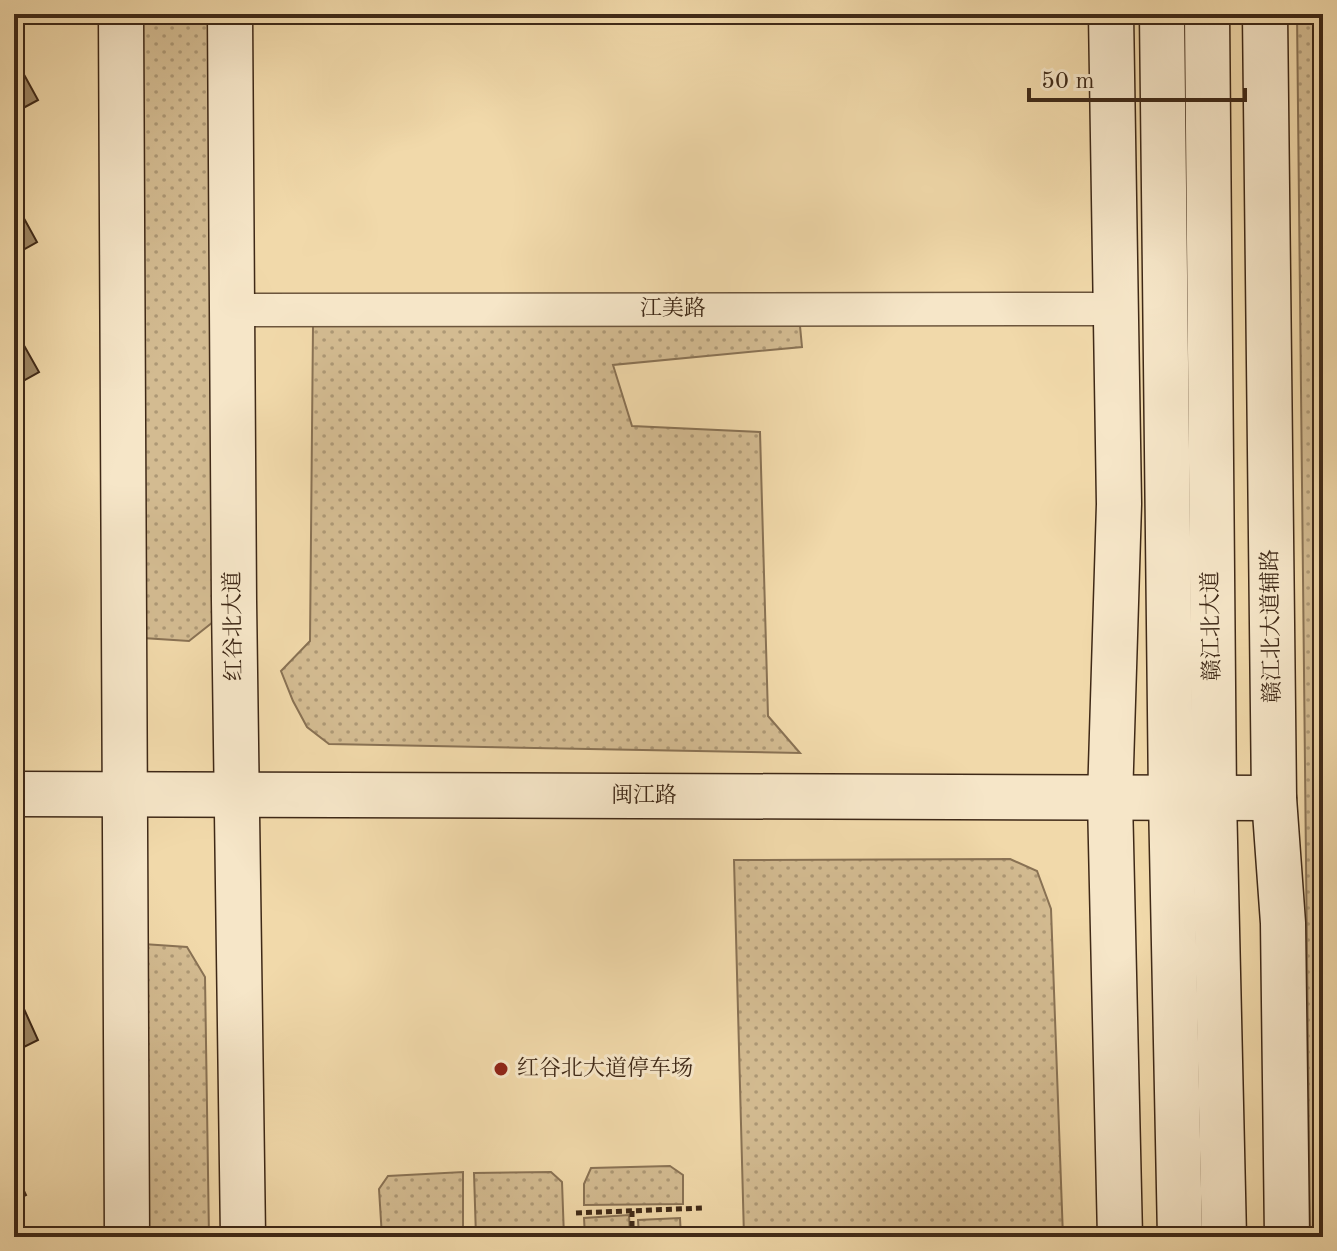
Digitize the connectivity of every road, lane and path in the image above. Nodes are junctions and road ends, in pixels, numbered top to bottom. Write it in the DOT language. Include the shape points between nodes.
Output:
graph roads {
  1 [pos="121,14"];
  2 [pos="230,14"];
  3 [pos="1111,14"];
  4 [pos="1162,14"];
  5 [pos="1207,14"];
  6 [pos="1265,14"];
  7 [pos="1115,309"];
  8 [pos="232,310"];
  9 [pos="14,794"];
  10 [pos="123,794"];
  11 [pos="236,795"];
  12 [pos="1171,798"];
  13 [pos="1214,798"];
  14 [pos="1274,798"];
  15 [pos="1110,799"];
  16 [pos="703,1208"];
  17 [pos="632,1211"];
  18 [pos="576,1213"];
  19 [pos="127,1237"];
  20 [pos="243,1237"];
  21 [pos="632,1237"];
  22 [pos="1120,1237"];
  23 [pos="1180,1237"];
  24 [pos="1224,1237"];
  25 [pos="1287,1237"];
  1 -- 10 [label="main road"];
  2 -- 8 [label="main road, 红谷北大道"];
  3 -- 7 [label="main road"];
  4 -- 12 [label="main road, 赣江北大道"];
  5 -- 13 [label="main road, 赣江北大道"];
  6 -- 14 [label="main road, 赣江北大道辅路"];
  7 -- 8 [label="street, 江美路"];
  7 -- 15 [label="main road" via="1119,504"];
  8 -- 11 [label="main road, 红谷北大道"];
  9 -- 10 [label="main road, 闽江路"];
  10 -- 11 [label="main road, 闽江路"];
  10 -- 19 [label="main road"];
  11 -- 15 [label="main road, 闽江路"];
  11 -- 20 [label="main road, 红谷北大道"];
  12 -- 13 [label="main road, 闽江路"];
  12 -- 15 [label="main road, 闽江路"];
  12 -- 23 [label="main road, 赣江北大道"];
  13 -- 14 [label="main road, 闽江路"];
  13 -- 24 [label="main road, 赣江北大道"];
  14 -- 25 [label="main road, 赣江北大道辅路" via="1283,923"];
  15 -- 22 [label="main road"];
  16 -- 17 [label="path"];
  17 -- 18 [label="path"];
  17 -- 21 [label="path"];
}
